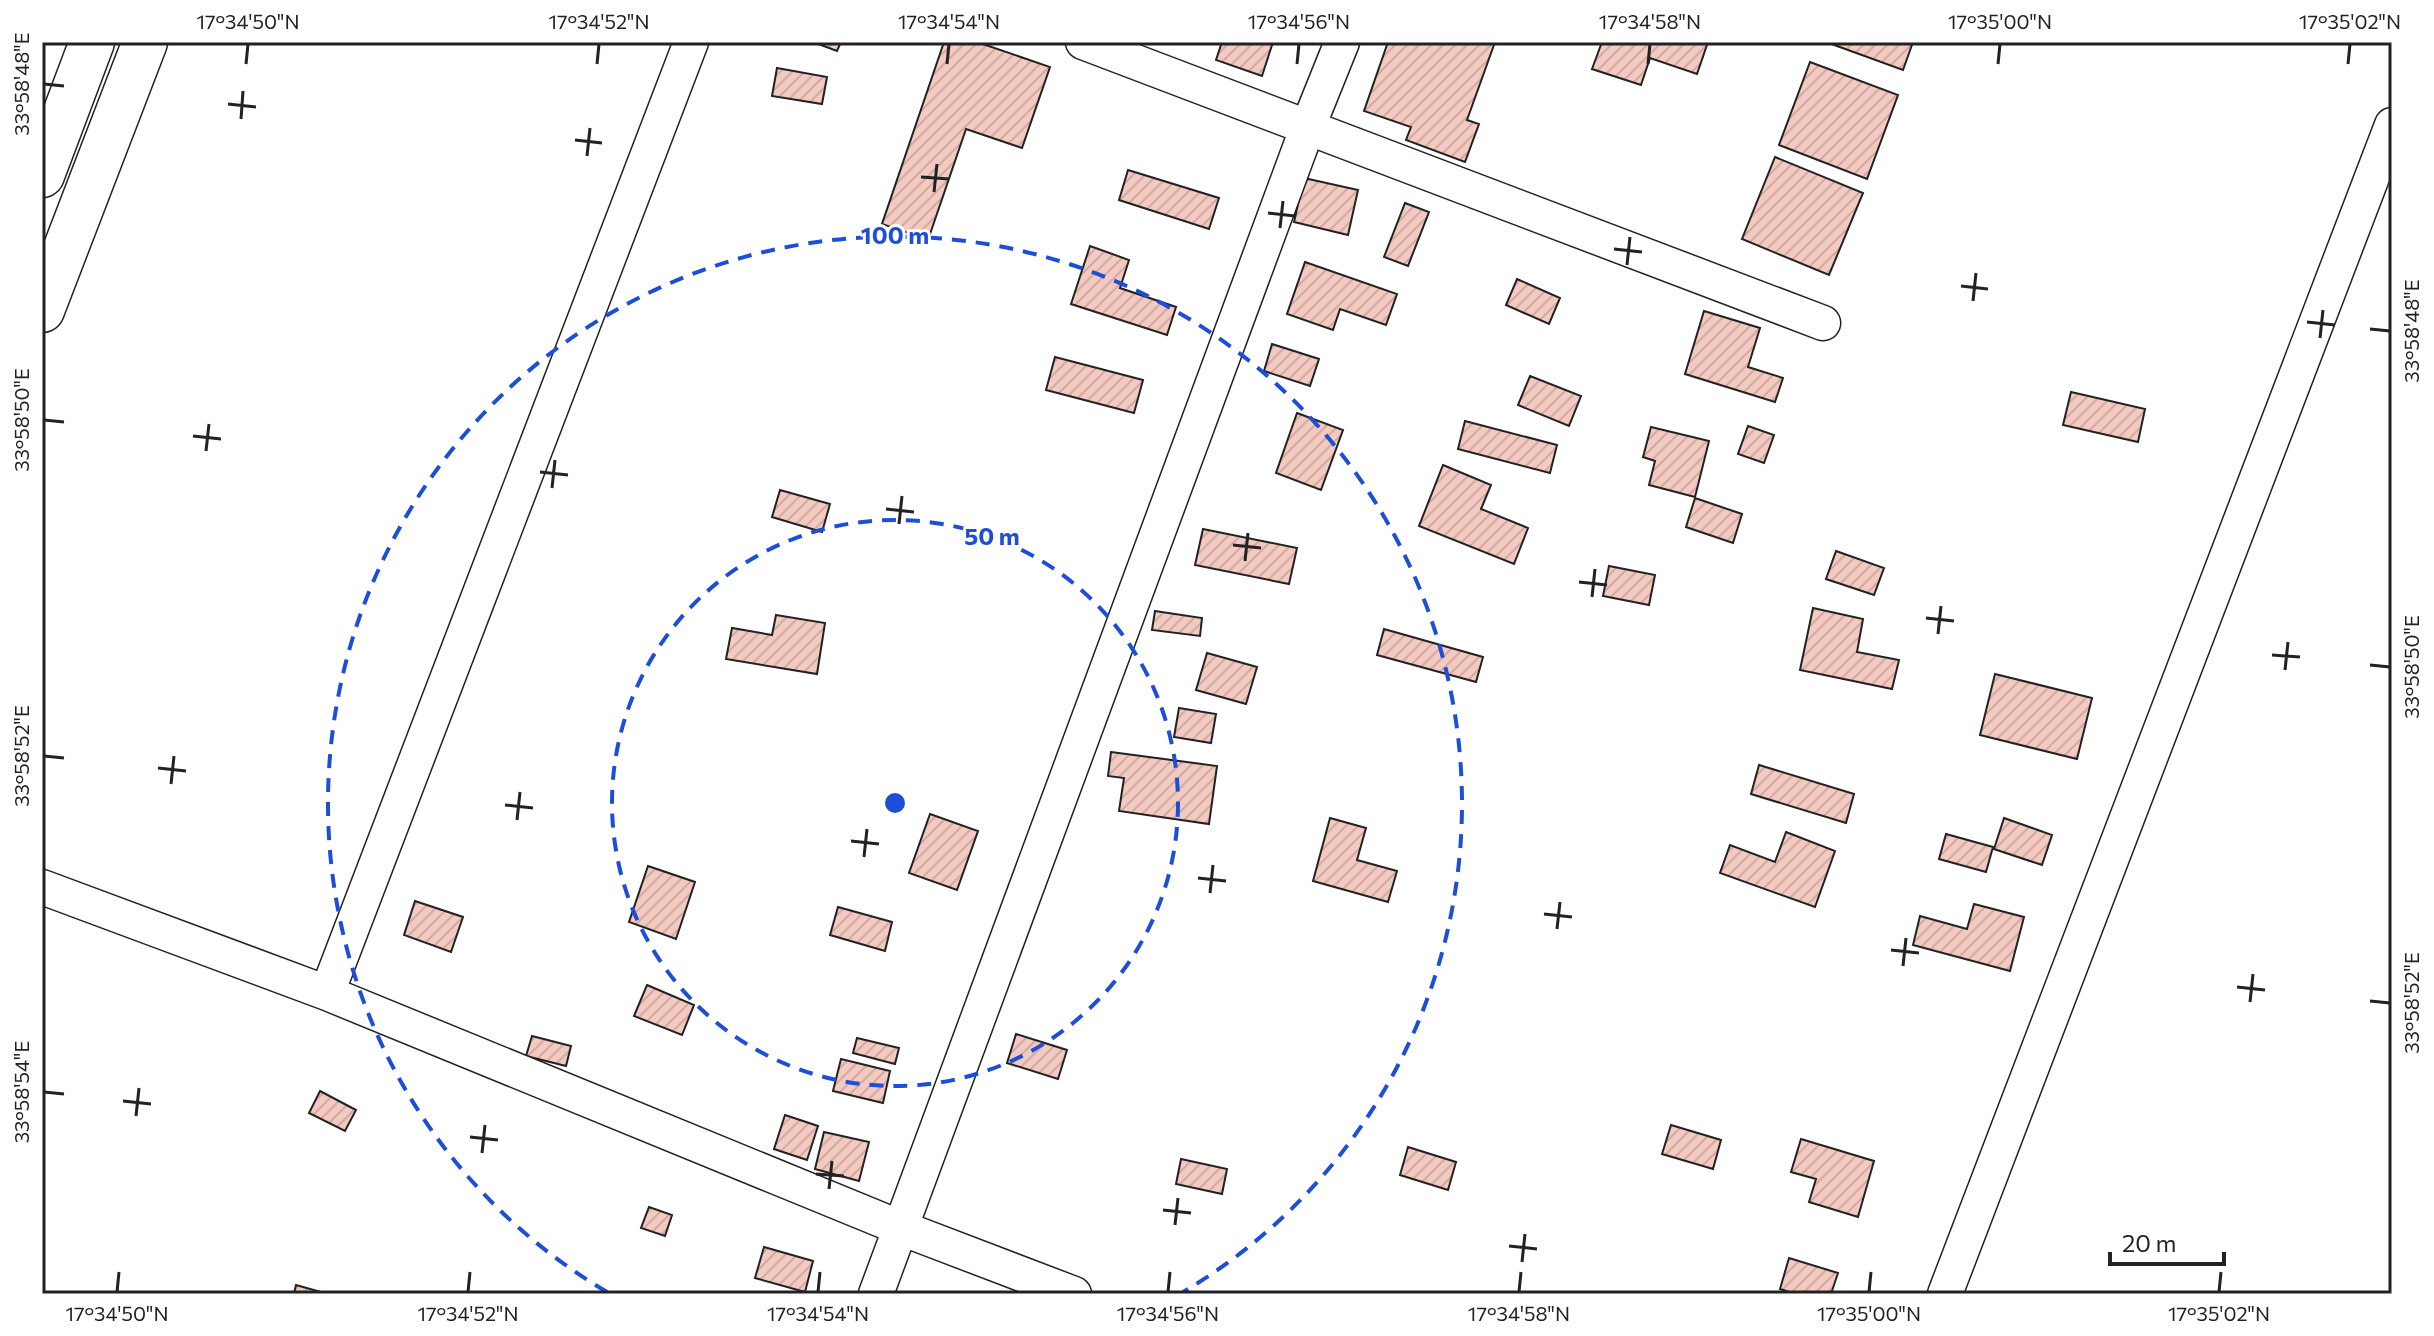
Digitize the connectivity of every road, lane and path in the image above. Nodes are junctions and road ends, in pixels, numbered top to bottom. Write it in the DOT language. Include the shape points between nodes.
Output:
graph roads {
  1 [pos="92,42"];
  2 [pos="145,42"];
  3 [pos="691,42"];
  4 [pos="1083,42"];
  5 [pos="1342,42"];
  6 [pos="2392,125"];
  7 [pos="1307,129"];
  8 [pos="42,175"];
  9 [pos="42,310"];
  10 [pos="1823,323"];
  11 [pos="42,887"];
  12 [pos="327,993"];
  13 [pos="901,1228"];
  14 [pos="876,1294"];
  15 [pos="1074,1294"];
  16 [pos="1945,1294"];
  1 -- 8 [label="main road"];
  2 -- 9 [label="main road"];
  3 -- 12 [label="street"];
  4 -- 7 [label="street"];
  5 -- 7 [label="street"];
  6 -- 16 [label="street"];
  7 -- 10 [label="street"];
  7 -- 13 [label="street"];
  11 -- 12 [label="street"];
  12 -- 13 [label="street"];
  13 -- 14 [label="street"];
  13 -- 15 [label="street"];
}
